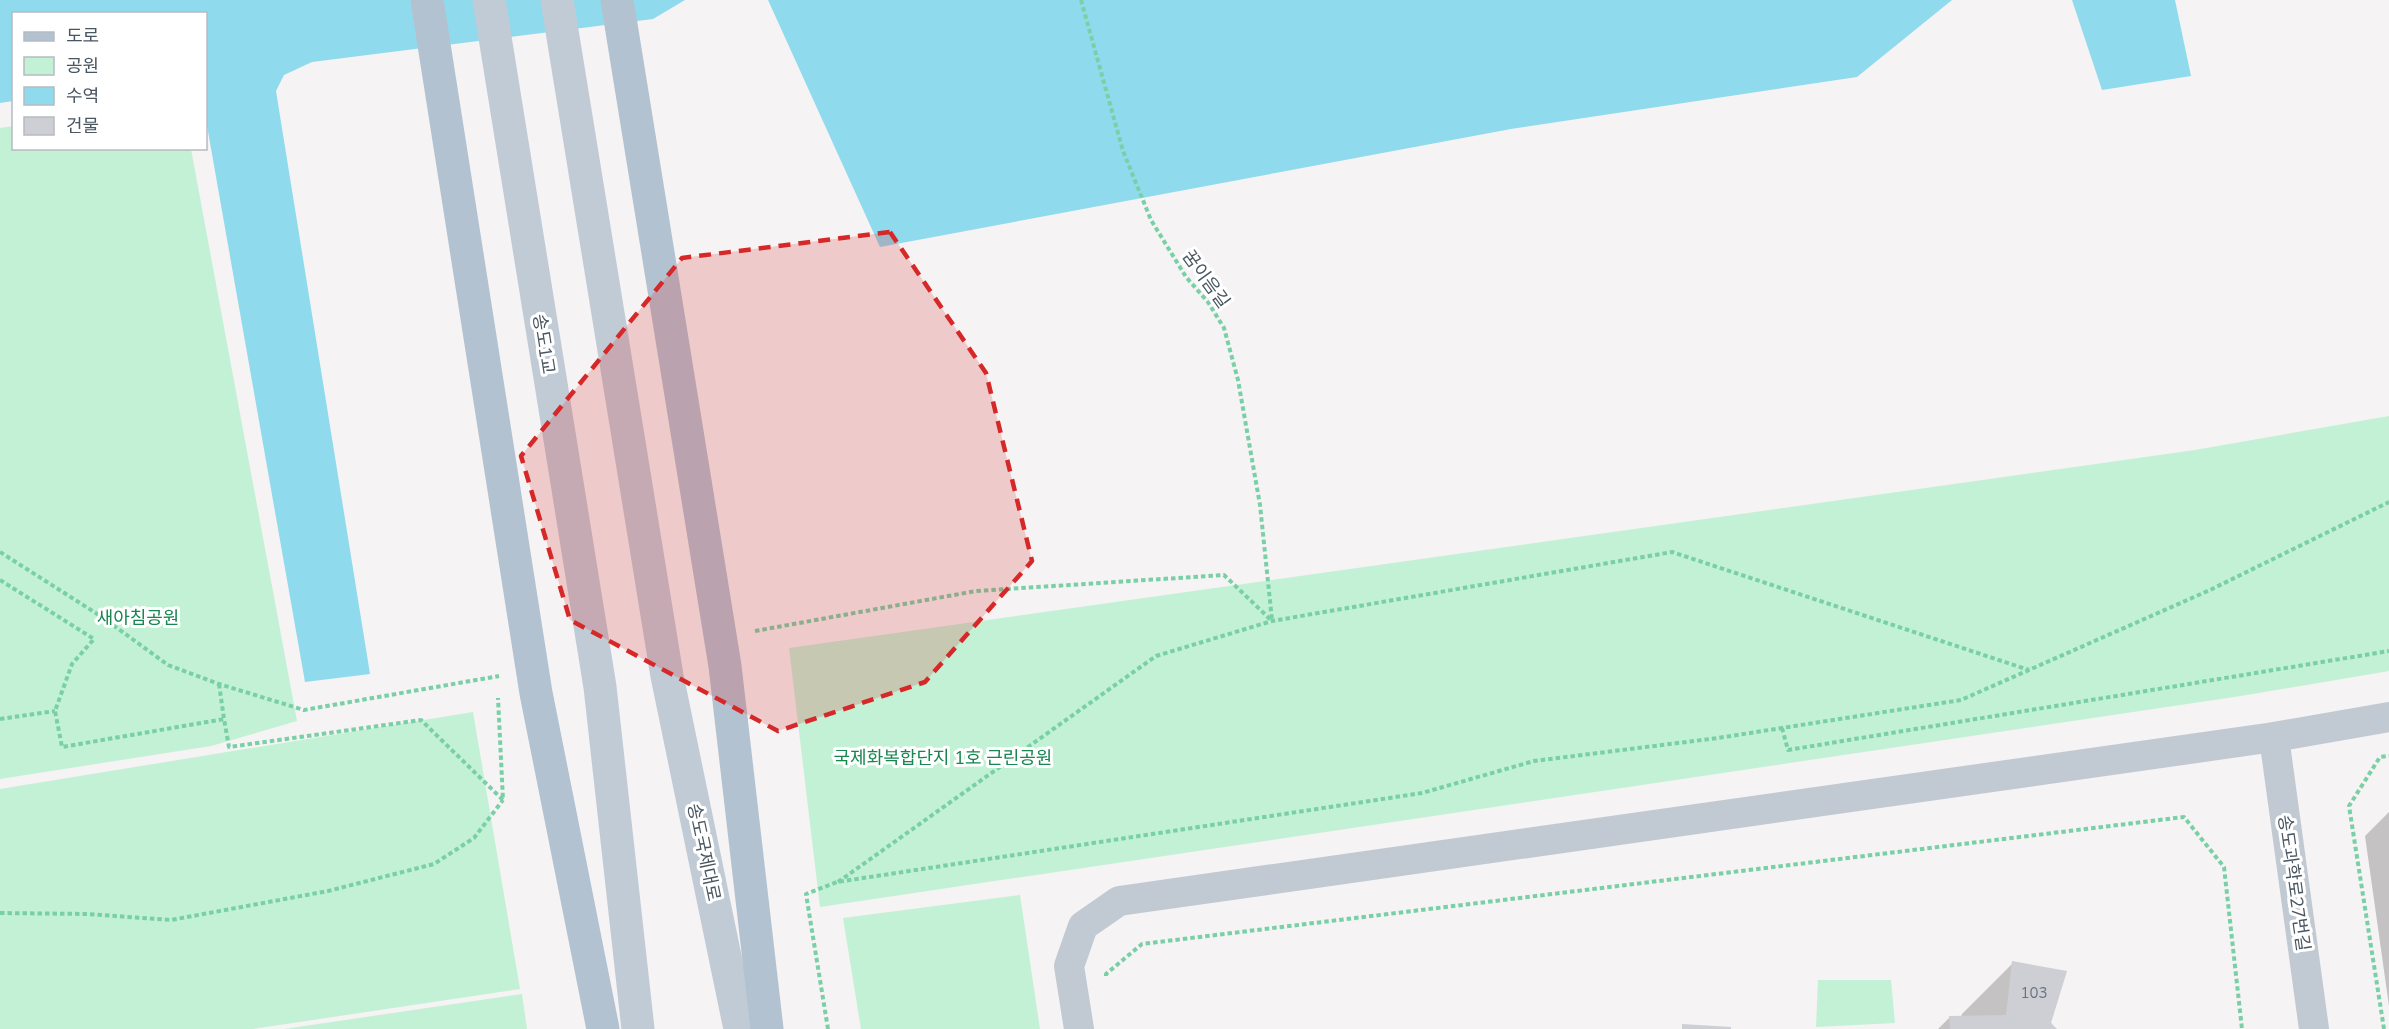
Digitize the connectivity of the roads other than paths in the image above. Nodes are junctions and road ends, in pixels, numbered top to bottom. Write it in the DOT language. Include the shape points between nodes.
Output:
graph roads {
  1 [pos="427,0"];
  2 [pos="489,0"];
  3 [pos="557,0"];
  4 [pos="617,0"];
  5 [pos="2389,717"];
  6 [pos="2274,737"];
  7 [pos="603,1029"];
  8 [pos="638,1029"];
  9 [pos="740,1029"];
  10 [pos="767,1029"];
  11 [pos="1079,1029"];
  12 [pos="2314,1029"];
  1 -- 7 [label="main road" via="536,693"];
  2 -- 8 [label="main road, 송도1교" via="600,687"];
  3 -- 9 [label="main road, 송도국제대로" via="667,676"];
  4 -- 10 [label="main road" via="725,666"];
  5 -- 6 [label="street"];
  6 -- 11 [label="street" via="1119,901 1083,926 1069,966"];
  6 -- 12 [label="street, 송도과학로27번길"];
}
